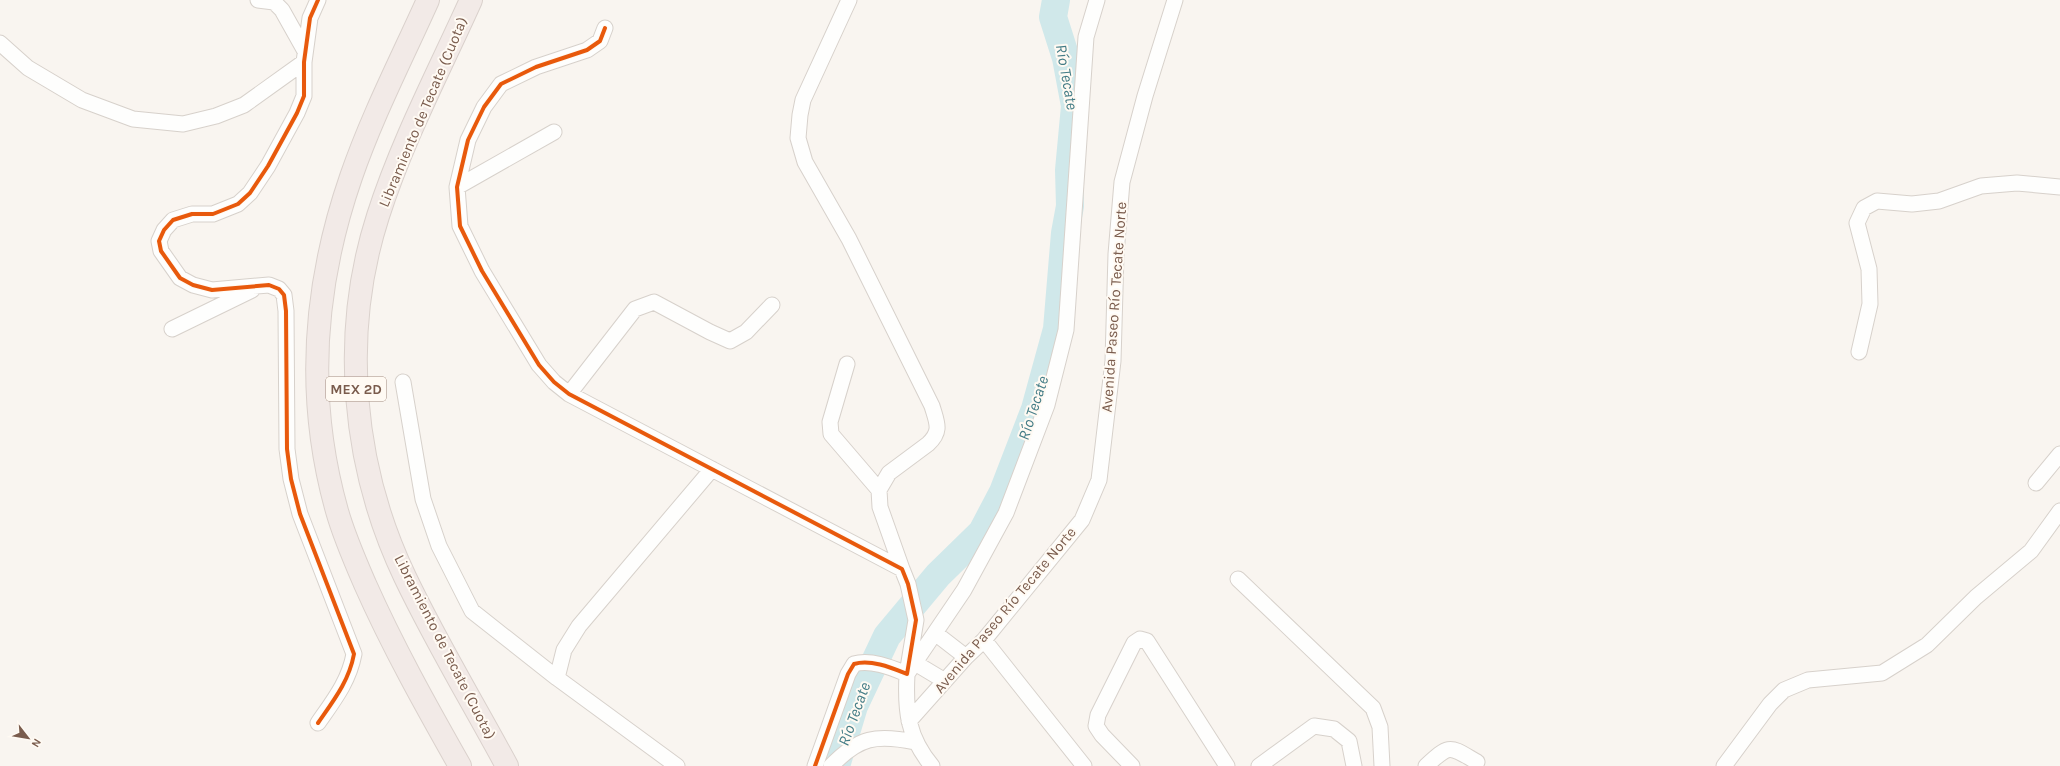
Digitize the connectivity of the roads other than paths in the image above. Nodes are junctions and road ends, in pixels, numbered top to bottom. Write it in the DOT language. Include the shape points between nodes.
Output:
graph roads {
  1 [pos="258,0"];
  2 [pos="318,0"];
  3 [pos="428,0"];
  4 [pos="471,0"];
  5 [pos="849,0"];
  6 [pos="1097,0"];
  7 [pos="1175,0"];
  8 [pos="605,28"];
  9 [pos="0,43"];
  10 [pos="305,56"];
  11 [pos="554,132"];
  12 [pos="457,187"];
  13 [pos="2060,187"];
  14 [pos="260,286"];
  15 [pos="772,305"];
  16 [pos="172,329"];
  17 [pos="1859,352"];
  18 [pos="847,364"];
  19 [pos="403,382"];
  20 [pos="569,394"];
  21 [pos="2060,454"];
  22 [pos="712,469"];
  23 [pos="2036,483"];
  24 [pos="879,490"];
  25 [pos="2060,511"];
  26 [pos="902,569"];
  27 [pos="1238,579"];
  28 [pos="935,633"];
  29 [pos="984,640"];
  30 [pos="966,657"];
  31 [pos="911,669"];
  32 [pos="557,678"];
  33 [pos="945,681"];
  34 [pos="910,721"];
  35 [pos="318,722"];
  36 [pos="915,742"];
  37 [pos="1477,762"];
  38 [pos="460,766"];
  39 [pos="507,766"];
  40 [pos="677,766"];
  41 [pos="815,766"];
  42 [pos="831,766"];
  43 [pos="932,766"];
  44 [pos="1084,766"];
  45 [pos="1132,766"];
  46 [pos="1227,766"];
  47 [pos="1258,766"];
  48 [pos="1354,766"];
  49 [pos="1382,766"];
  50 [pos="1426,766"];
  51 [pos="1724,766"];
  1 -- 10 [label="street" via="274,2 282,10"];
  2 -- 10 [label="street" via="310,18"];
  3 -- 38 [label="highway, MEX 2D" via="375,117 352,175 330,246 320,299 317,392 324,455 337,512 352,555 384,628"];
  4 -- 39 [label="highway, Libramiento de Tecate (Cuota) / MEX 2D" via="391,179 378,218 366,262 359,303 355,363 363,448 384,523 404,576"];
  5 -- 24 [label="street" via="803,100 798,128 800,150 853,246 932,406 938,428 937,434 928,444 885,477"];
  6 -- 28 [label="street" via="1086,37 1066,330 1049,398 1006,513 964,590"];
  7 -- 29 [label="street, Avenida Paseo Río Tecate Norte" via="1122,182 1116,254 1113,362 1099,480 1082,520"];
  8 -- 12 [label="street" via="600,41 588,50 536,67 501,84 484,107 468,140"];
  9 -- 10 [label="street" via="28,68 82,100 133,118 183,124 216,116 244,105"];
  10 -- 14 [label="street" via="304,96 268,166 250,193 238,204 213,214 192,214 173,220 159,241 161,251 180,278 193,285 212,290"];
  11 -- 12 [label="street"];
  12 -- 20 [label="street" via="460,226 482,271 539,365"];
  13 -- 17 [label="street" via="2017,183 1981,186 1940,201 1912,204 1877,201 1864,208 1857,223 1869,269 1870,304"];
  14 -- 16 [label="street"];
  14 -- 35 [label="street" via="269,285 279,289 284,295 286,449 291,479 300,514 354,654 344,684"];
  15 -- 20 [label="street" via="746,332 730,341 654,302 635,309"];
  18 -- 24 [label="street" via="830,422 831,434"];
  19 -- 32 [label="street" via="423,499 439,546 472,610"];
  20 -- 22 [label="street"];
  21 -- 23 [label="street"];
  22 -- 26 [label="street"];
  22 -- 32 [label="street" via="579,626 564,650"];
  24 -- 26 [label="street" via="880,507"];
  25 -- 51 [label="street" via="2031,551 1976,598 1927,645 1882,673 1808,680 1784,690 1770,704"];
  26 -- 31 [label="street" via="916,620"];
  27 -- 49 [label="street" via="1373,708 1380,727"];
  28 -- 30 [label="street"];
  28 -- 31 [label="street"];
  29 -- 30 [label="street, Avenida Paseo Río Tecate Norte"];
  29 -- 44 [label="street"];
  30 -- 33 [label="street, Avenida Paseo Río Tecate Norte"];
  31 -- 33 [label="street"];
  31 -- 34 [label="street" via="906,691"];
  31 -- 41 [label="street" via="854,664 848,674"];
  32 -- 40 [label="street"];
  33 -- 34 [label="street, Avenida Paseo Río Tecate Norte"];
  34 -- 36 [label="street"];
  36 -- 42 [label="street" via="888,737 866,740"];
  36 -- 43 [label="street"];
  37 -- 50 [label="street" via="1453,748 1448,748"];
  45 -- 46 [label="street" via="1096,726 1098,715 1134,642 1140,639 1147,641"];
  47 -- 48 [label="street" via="1314,726 1334,729 1349,741"];
}
